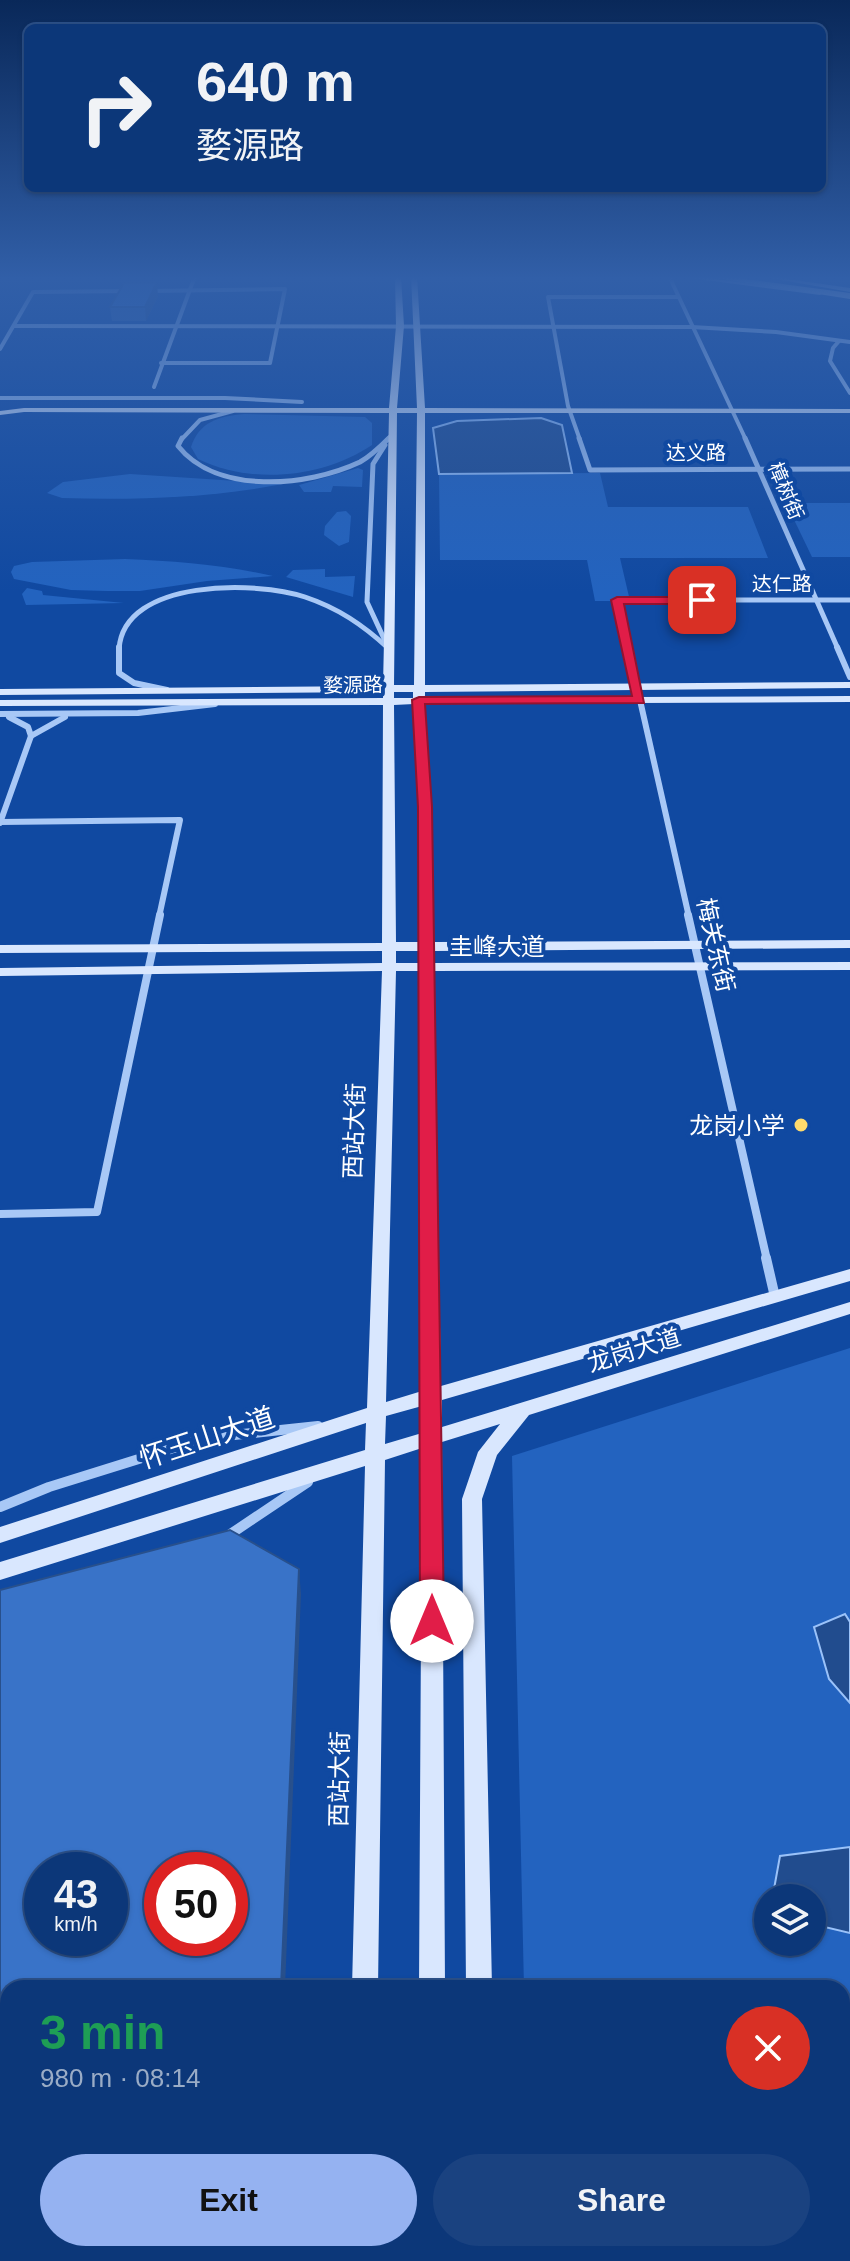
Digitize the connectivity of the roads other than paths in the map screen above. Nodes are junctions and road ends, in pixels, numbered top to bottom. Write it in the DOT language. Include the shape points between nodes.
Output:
graph roads {
  1 [pos="156,382"];
  2 [pos="396,382"];
  3 [pos="419,382"];
  4 [pos="564,382"];
  5 [pos="716,382"];
  6 [pos="154,387"];
  7 [pos="127,398"];
  8 [pos="176,398"];
  9 [pos="0,401"];
  10 [pos="302,402"];
  11 [pos="850,405"];
  12 [pos="394,407"];
  13 [pos="420,408"];
  14 [pos="569,408"];
  15 [pos="728,408"];
  16 [pos="252,410"];
  17 [pos="850,411"];
  18 [pos="0,413"];
  19 [pos="391,436"];
  20 [pos="759,469"];
  21 [pos="850,469"];
  22 [pos="617,600"];
  23 [pos="815,600"];
  24 [pos="850,600"];
  25 [pos="388,648"];
  26 [pos="850,677"];
  27 [pos="636,685"];
  28 [pos="850,685"];
  29 [pos="171,691"];
  30 [pos="0,692"];
  31 [pos="419,695"];
  32 [pos="389,696"];
  33 [pos="850,699"];
  34 [pos="640,700"];
  35 [pos="0,703"];
  36 [pos="219,704"];
  37 [pos="0,714"];
  38 [pos="89,714"];
  39 [pos="31,736"];
  40 [pos="0,822"];
  41 [pos="695,944"];
  42 [pos="850,944"];
  43 [pos="389,946"];
  44 [pos="426,946"];
  45 [pos="153,948"];
  46 [pos="0,949"];
  47 [pos="850,966"];
  48 [pos="389,967"];
  49 [pos="425,968"];
  50 [pos="701,968"];
  51 [pos="148,970"];
  52 [pos="0,972"];
  53 [pos="0,1214"];
  54 [pos="850,1275"];
  55 [pos="775,1297"];
  56 [pos="850,1308"];
  57 [pos="432,1396"];
  58 [pos="522,1410"];
  59 [pos="376,1412"];
  60 [pos="339,1424"];
  61 [pos="432,1438"];
  62 [pos="375,1454"];
  63 [pos="325,1470"];
  64 [pos="0,1507"];
  65 [pos="0,1535"];
  66 [pos="216,1544"];
  67 [pos="0,1571"];
  68 [pos="365,1980"];
  69 [pos="432,1980"];
  70 [pos="479,1980"];
  1 -- 6 [label="street"];
  2 -- 12 [label="main road, 西站大街"];
  3 -- 13 [label="main road, 西站大街"];
  4 -- 14 [label="street"];
  5 -- 15 [label="street, 樟树街"];
  6 -- 7 [label="street"];
  6 -- 8 [label="street" via="163,396"];
  7 -- 8 [label="street"];
  7 -- 9 [label="street"];
  8 -- 10 [label="street"];
  9 -- 10 [label="main road"];
  10 -- 12 [label="main road"];
  11 -- 15 [label="main road"];
  12 -- 13 [label="main road"];
  12 -- 16 [label="main road"];
  12 -- 19 [label="main road, 西站大街"];
  13 -- 14 [label="main road"];
  13 -- 31 [label="main road, 西站大街"];
  14 -- 15 [label="main road"];
  14 -- 20 [label="street, 达义路" via="590,470"];
  15 -- 17 [label="main road"];
  15 -- 20 [label="street, 樟树街"];
  16 -- 18 [label="main road"];
  16 -- 19 [label="street" via="213,414 186,429 178,446 183,458 226,477 282,480 360,462"];
  19 -- 25 [label="main road, 西站大街"];
  20 -- 21 [label="street, 达义路"];
  20 -- 23 [label="street, 樟树街"];
  22 -- 23 [label="street, 达仁路"];
  22 -- 27 [label="street, 梅关东街"];
  23 -- 24 [label="street, 达仁路"];
  23 -- 26 [label="street, 樟树街"];
  25 -- 29 [label="street" via="360,621 293,593 245,585 203,588 153,604 121,635 119,673 134,683"];
  25 -- 32 [label="main road, 西站大街"];
  27 -- 28 [label="main road, 婺源路"];
  27 -- 31 [label="main road, 婺源路"];
  27 -- 34 [label="street, 梅关东街"];
  29 -- 30 [label="main road, 婺源路"];
  29 -- 32 [label="main road, 婺源路"];
  31 -- 32 [label="main road, 婺源路"];
  31 -- 34 [label="main road, 婺源路"];
  31 -- 44 [label="main road, 西站大街"];
  32 -- 36 [label="main road, 婺源路"];
  32 -- 43 [label="main road, 西站大街"];
  33 -- 34 [label="main road, 婺源路"];
  34 -- 41 [label="street, 梅关东街"];
  35 -- 36 [label="main road, 婺源路"];
  36 -- 38 [label="street"];
  37 -- 38 [label="street"];
  37 -- 39 [label="street" via="17,719"];
  38 -- 39 [label="street" via="60,718"];
  39 -- 40 [label="street"];
  40 -- 45 [label="street" via="180,820"];
  41 -- 42 [label="main road, 圭峰大道"];
  41 -- 44 [label="main road, 圭峰大道"];
  41 -- 50 [label="street, 梅关东街"];
  43 -- 44 [label="main road, 圭峰大道"];
  43 -- 45 [label="main road, 圭峰大道"];
  43 -- 48 [label="main road, 西站大街"];
  44 -- 49 [label="main road, 西站大街"];
  45 -- 46 [label="main road, 圭峰大道"];
  45 -- 51 [label="street"];
  47 -- 50 [label="main road, 圭峰大道"];
  48 -- 49 [label="main road, 圭峰大道"];
  48 -- 51 [label="main road, 圭峰大道"];
  48 -- 59 [label="main road, 西站大街"];
  49 -- 50 [label="main road, 圭峰大道"];
  49 -- 57 [label="main road, 西站大街"];
  50 -- 55 [label="street, 梅关东街"];
  51 -- 52 [label="main road, 圭峰大道"];
  51 -- 53 [label="street" via="97,1212"];
  54 -- 55 [label="main road, 龙岗大道"];
  55 -- 57 [label="main road, 龙岗大道"];
  56 -- 58 [label="main road, 龙岗大道"];
  57 -- 59 [label="main road, 怀玉山大道"];
  57 -- 61 [label="main road, 西站大街"];
  58 -- 61 [label="main road, 龙岗大道"];
  58 -- 70 [label="main road" via="488,1452 472,1499"];
  59 -- 60 [label="main road, 怀玉山大道"];
  59 -- 62 [label="main road, 西站大街"];
  60 -- 64 [label="street" via="206,1438"];
  60 -- 65 [label="main road, 怀玉山大道"];
  61 -- 62 [label="main road"];
  61 -- 69 [label="main road, 西站大街"];
  62 -- 63 [label="main road"];
  62 -- 68 [label="main road, 西站大街"];
  63 -- 66 [label="street"];
  63 -- 67 [label="main road"];
}
